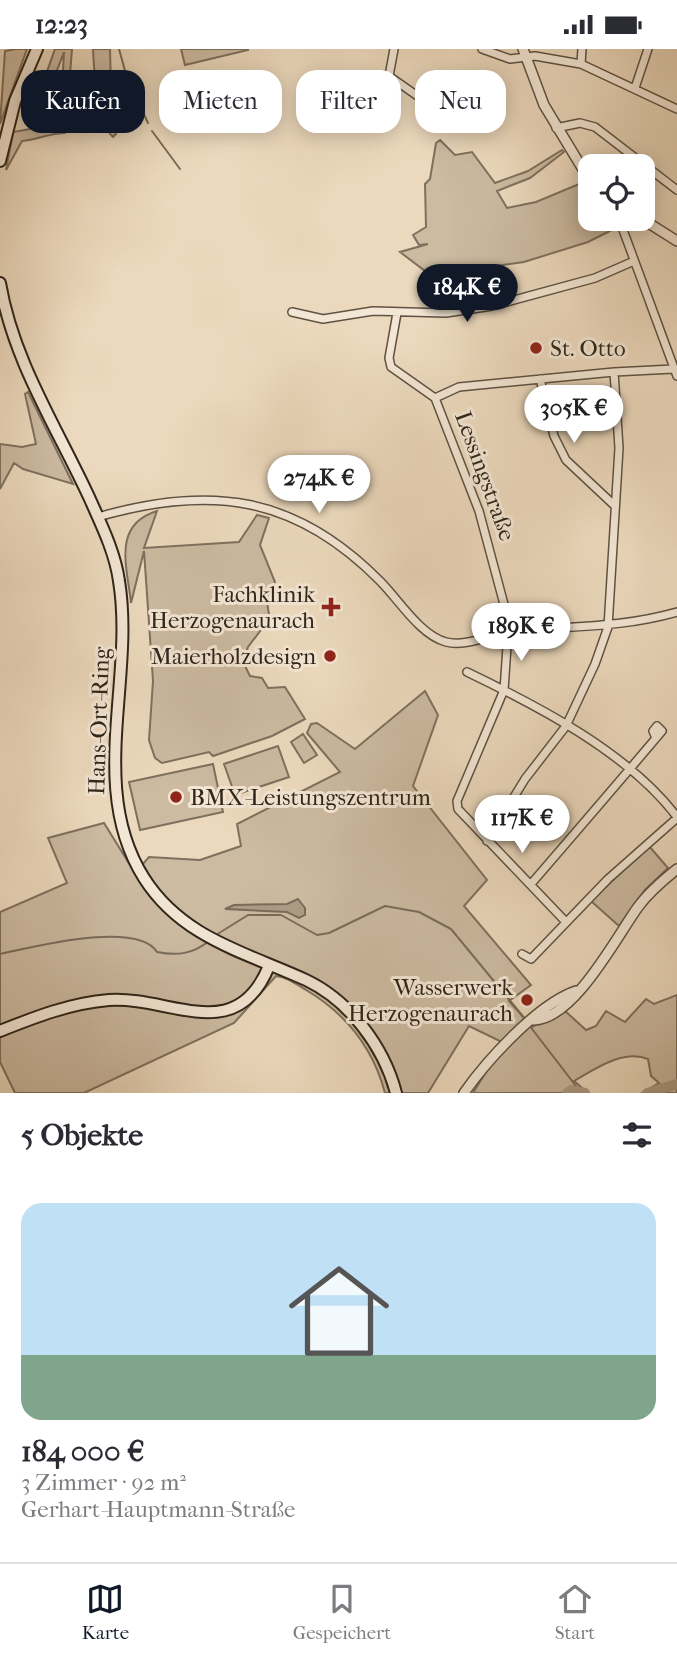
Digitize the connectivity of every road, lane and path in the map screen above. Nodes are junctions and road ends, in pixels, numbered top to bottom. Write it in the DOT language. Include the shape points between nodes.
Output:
graph roads {
  1 [pos="37,49"];
  2 [pos="394,49"];
  3 [pos="482,49"];
  4 [pos="582,49"];
  5 [pos="648,49"];
  6 [pos="524,53"];
  7 [pos="581,64"];
  8 [pos="635,87"];
  9 [pos="415,94"];
  10 [pos="677,109"];
  11 [pos="556,128"];
  12 [pos="0,161"];
  13 [pos="578,162"];
  14 [pos="677,190"];
  15 [pos="655,227"];
  16 [pos="623,231"];
  17 [pos="677,241"];
  18 [pos="634,261"];
  19 [pos="0,283"];
  20 [pos="292,312"];
  21 [pos="397,313"];
  22 [pos="614,372"];
  23 [pos="675,372"];
  24 [pos="540,379"];
  25 [pos="435,398"];
  26 [pos="615,506"];
  27 [pos="98,517"];
  28 [pos="677,612"];
  29 [pos="608,627"];
  30 [pos="508,632"];
  31 [pos="467,672"];
  32 [pos="505,690"];
  33 [pos="566,726"];
  34 [pos="656,738"];
  35 [pos="630,769"];
  36 [pos="677,818"];
  37 [pos="487,841"];
  38 [pos="677,869"];
  39 [pos="531,884"];
  40 [pos="565,921"];
  41 [pos="522,954"];
  42 [pos="268,966"];
  43 [pos="0,1031"];
  44 [pos="396,1093"];
  45 [pos="464,1093"];
  1 -- 12 [label="main road" via="15,101"];
  2 -- 9 [label="street" via="389,76"];
  3 -- 6 [label="street" via="510,59"];
  4 -- 7 [label="street"];
  5 -- 8 [label="street"];
  6 -- 7 [label="street"];
  6 -- 11 [label="street"];
  7 -- 8 [label="street"];
  8 -- 10 [label="street"];
  11 -- 13 [label="street"];
  11 -- 14 [label="street" via="580,123 595,127"];
  15 -- 17 [label="street"];
  16 -- 18 [label="street"];
  18 -- 21 [label="street" via="595,278 492,306 446,313"];
  18 -- 23 [label="street"];
  19 -- 27 [label="main road, Hans-Ort-Ring" via="21,359"];
  20 -- 21 [label="street" via="323,319 373,311"];
  21 -- 25 [label="street, Lessingstraße" via="391,367"];
  22 -- 23 [label="street"];
  22 -- 24 [label="street"];
  22 -- 26 [label="street" via="619,449"];
  24 -- 25 [label="street" via="459,387"];
  24 -- 26 [label="street" via="554,436 566,460"];
  25 -- 30 [label="street, Lessingstraße" via="491,546"];
  26 -- 29 [label="street"];
  27 -- 30 [label="street" via="195,499 254,505 298,518 355,556 426,631 443,642 454,644"];
  27 -- 42 [label="main road, Hans-Ort-Ring" via="114,560 122,613 115,759 118,810 132,857 170,911 233,952"];
  28 -- 29 [label="street"];
  29 -- 30 [label="street"];
  29 -- 33 [label="street"];
  30 -- 32 [label="street, Lessingstraße"];
  31 -- 32 [label="street"];
  32 -- 33 [label="street"];
  32 -- 37 [label="street" via="457,801 458,809"];
  33 -- 35 [label="street"];
  33 -- 37 [label="street" via="524,779"];
  34 -- 35 [label="street"];
  35 -- 36 [label="street"];
  35 -- 39 [label="street"];
  36 -- 40 [label="street"];
  37 -- 39 [label="street"];
  38 -- 45 [label="street" via="643,901 601,966 576,992 525,1027 490,1059"];
  39 -- 40 [label="street"];
  40 -- 41 [label="street" via="531,959"];
  42 -- 43 [label="main road" via="245,1002 219,1013 139,1000 107,1000 66,1008"];
  42 -- 44 [label="main road, Hans-Ort-Ring" via="306,981 346,1008 379,1052"];
}
